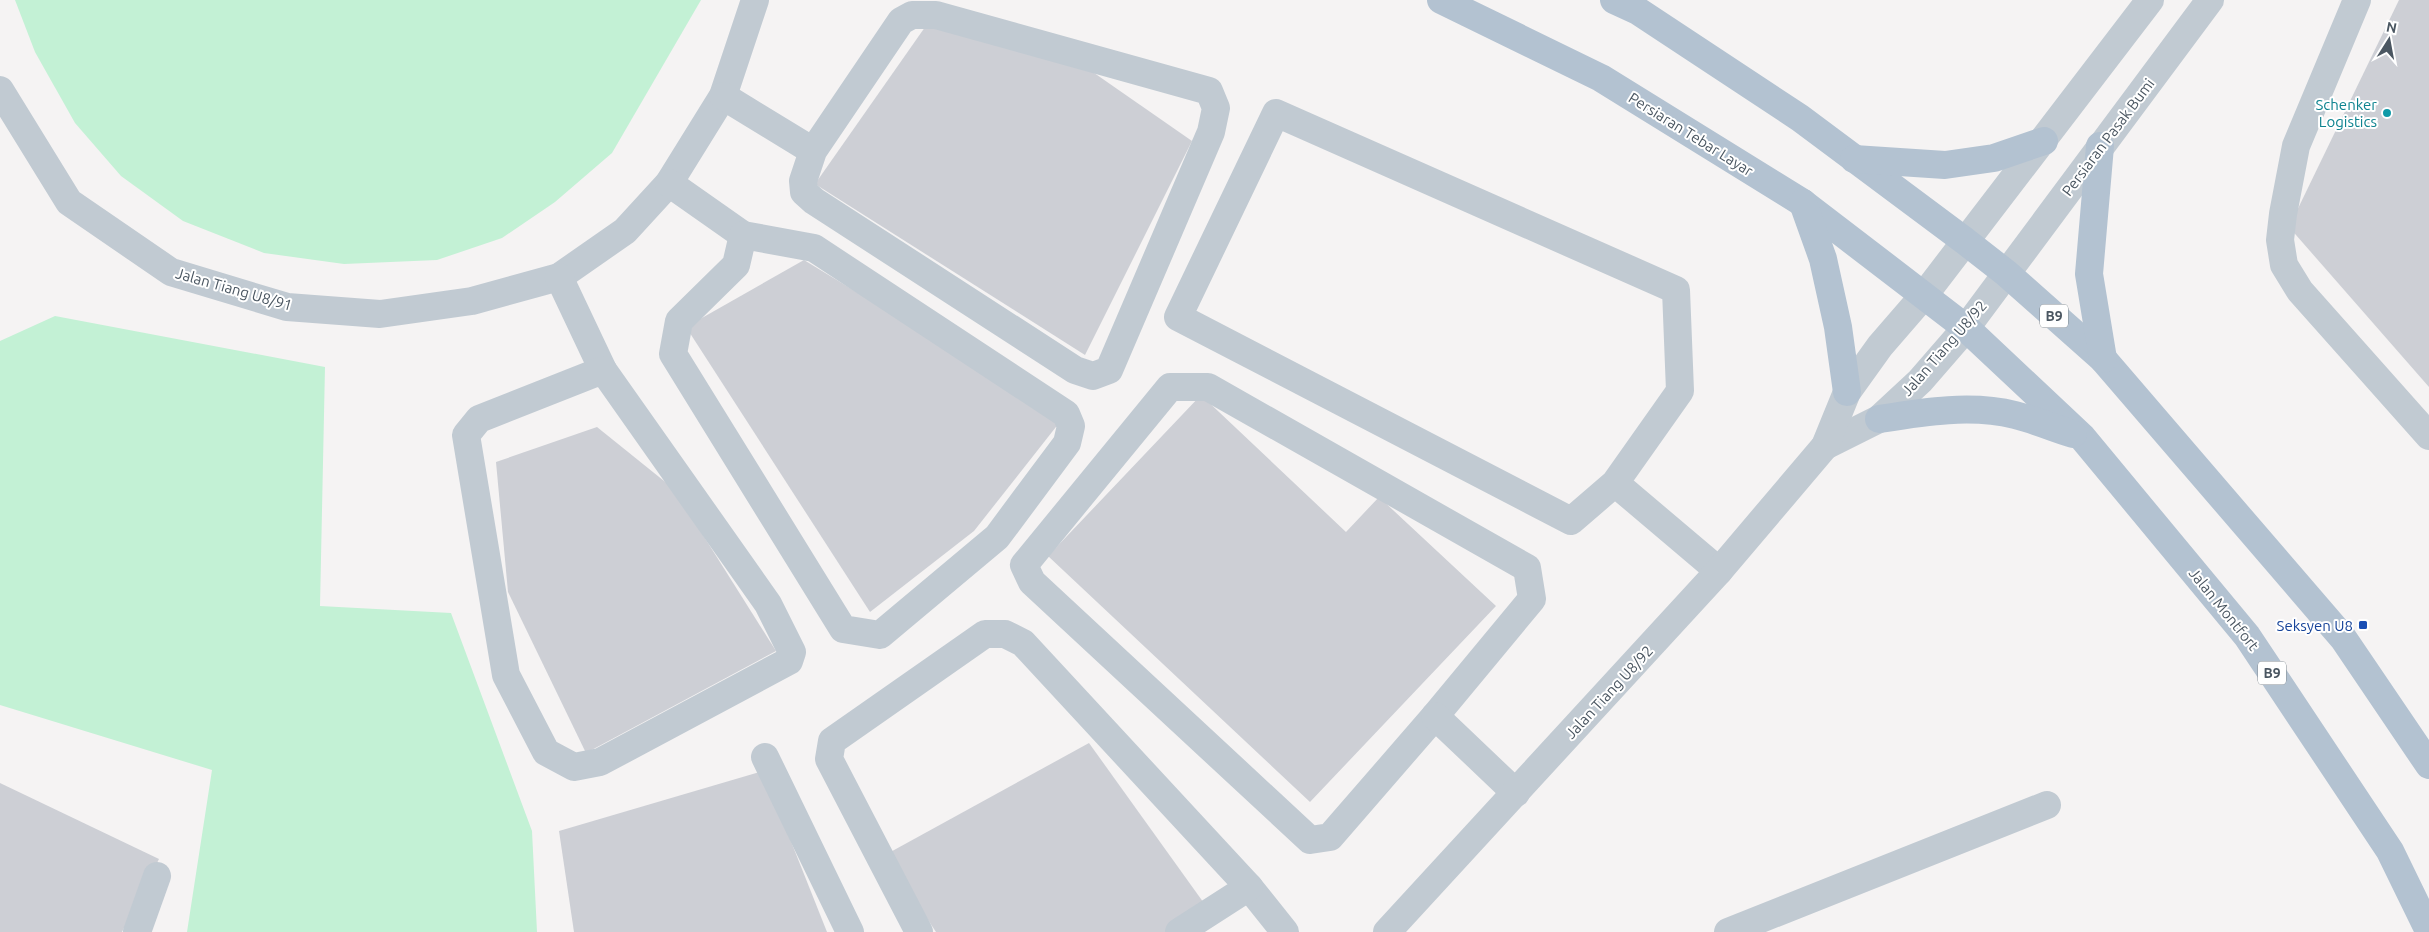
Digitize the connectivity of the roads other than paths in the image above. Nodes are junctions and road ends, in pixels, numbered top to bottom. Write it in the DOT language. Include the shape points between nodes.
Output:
graph roads {
  1 [pos="755,0"];
  2 [pos="1440,0"];
  3 [pos="1614,0"];
  4 [pos="2150,0"];
  5 [pos="2210,0"];
  6 [pos="2357,0"];
  7 [pos="0,92"];
  8 [pos="723,96"];
  9 [pos="2044,141"];
  10 [pos="2100,146"];
  11 [pos="813,151"];
  12 [pos="1854,159"];
  13 [pos="669,183"];
  14 [pos="1803,203"];
  15 [pos="743,235"];
  16 [pos="1966,241"];
  17 [pos="2006,274"];
  18 [pos="559,277"];
  19 [pos="1925,294"];
  20 [pos="1966,328"];
  21 [pos="2103,358"];
  22 [pos="603,370"];
  23 [pos="1847,392"];
  24 [pos="1878,418"];
  25 [pos="2429,436"];
  26 [pos="2082,437"];
  27 [pos="1824,446"];
  28 [pos="1615,483"];
  29 [pos="1720,571"];
  30 [pos="1435,716"];
  31 [pos="765,757"];
  32 [pos="2429,765"];
  33 [pos="1516,793"];
  34 [pos="2048,805"];
  35 [pos="157,876"];
  36 [pos="1249,887"];
  37 [pos="137,932"];
  38 [pos="850,932"];
  39 [pos="919,932"];
  40 [pos="1179,932"];
  41 [pos="1285,932"];
  42 [pos="1387,932"];
  43 [pos="1728,932"];
  44 [pos="2429,932"];
  1 -- 8 [label="street, Jalan Tiang U8/91"];
  2 -- 14 [label="main road, Persiaran Tebar Layar" via="1601,78"];
  3 -- 12 [label="main road" via="1638,11 1800,118"];
  4 -- 9 [label="street"];
  5 -- 10 [label="street, Persiaran Pasak Bumi"];
  6 -- 25 [label="street" via="2296,146 2280,240 2284,265 2300,291"];
  7 -- 18 [label="street, Jalan Tiang U8/91" via="68,202 171,272 287,307 380,314 472,302"];
  8 -- 11 [label="street"];
  8 -- 13 [label="street, Jalan Tiang U8/91"];
  9 -- 12 [label="main road" via="1994,158 1944,165"];
  9 -- 16 [label="street"];
  10 -- 17 [label="street, Persiaran Pasak Bumi"];
  10 -- 21 [label="main road" via="2089,274"];
  11 -- 11 [label="street" via="803,181 804,192 814,201 1075,370 1093,376 1109,370 1211,132 1216,108 1209,91 936,15 912,15 901,21"];
  12 -- 16 [label="main road"];
  13 -- 15 [label="street"];
  13 -- 18 [label="street, Jalan Tiang U8/91" via="625,231"];
  14 -- 19 [label="main road, Persiaran Tebar Layar"];
  14 -- 23 [label="main road" via="1823,259 1838,327"];
  15 -- 15 [label="street" via="814,248 1066,414 1071,426 1067,444 997,537 880,635 843,629 672,354 679,321 736,265"];
  16 -- 17 [label="main road"];
  16 -- 19 [label="street, Jalan Tiang U8/92"];
  17 -- 20 [label="street, Jalan Tiang U8/92"];
  17 -- 21 [label="main road, B9"];
  18 -- 22 [label="street"];
  19 -- 20 [label="main road, Persiaran Tebar Layar"];
  19 -- 23 [label="street, Jalan Tiang U8/92" via="1880,346"];
  20 -- 24 [label="street, Jalan Tiang U8/92" via="1920,381"];
  20 -- 26 [label="main road, Jalan Montfort / B9"];
  21 -- 32 [label="main road, B9" via="2342,638"];
  22 -- 22 [label="street" via="768,604 792,652 788,661 608,758 574,767 546,752 506,675 466,435 479,419"];
  23 -- 27 [label="street, Jalan Tiang U8/92"];
  24 -- 26 [label="main road" via="1933,411 1981,410 2014,415"];
  24 -- 27 [label="street, Jalan Tiang U8/92"];
  26 -- 44 [label="main road, Jalan Montfort / B9" via="2248,636 2390,851"];
  27 -- 29 [label="street, Jalan Tiang U8/92"];
  28 -- 28 [label="street" via="1680,391 1676,290 1276,112 1178,317 1571,521"];
  28 -- 29 [label="street"];
  29 -- 33 [label="street, Jalan Tiang U8/92"];
  30 -- 30 [label="street" via="1532,599 1527,568 1208,388 1170,387 1024,565 1032,582 1310,840 1330,837"];
  30 -- 33 [label="street"];
  31 -- 38 [label="street"];
  33 -- 42 [label="street, Jalan Tiang U8/92"];
  34 -- 43 [label="street"];
  35 -- 37 [label="street"];
  36 -- 39 [label="street" via="1023,643 1005,634 985,634 832,741 829,759"];
  36 -- 40 [label="street"];
  36 -- 41 [label="street"];
}
